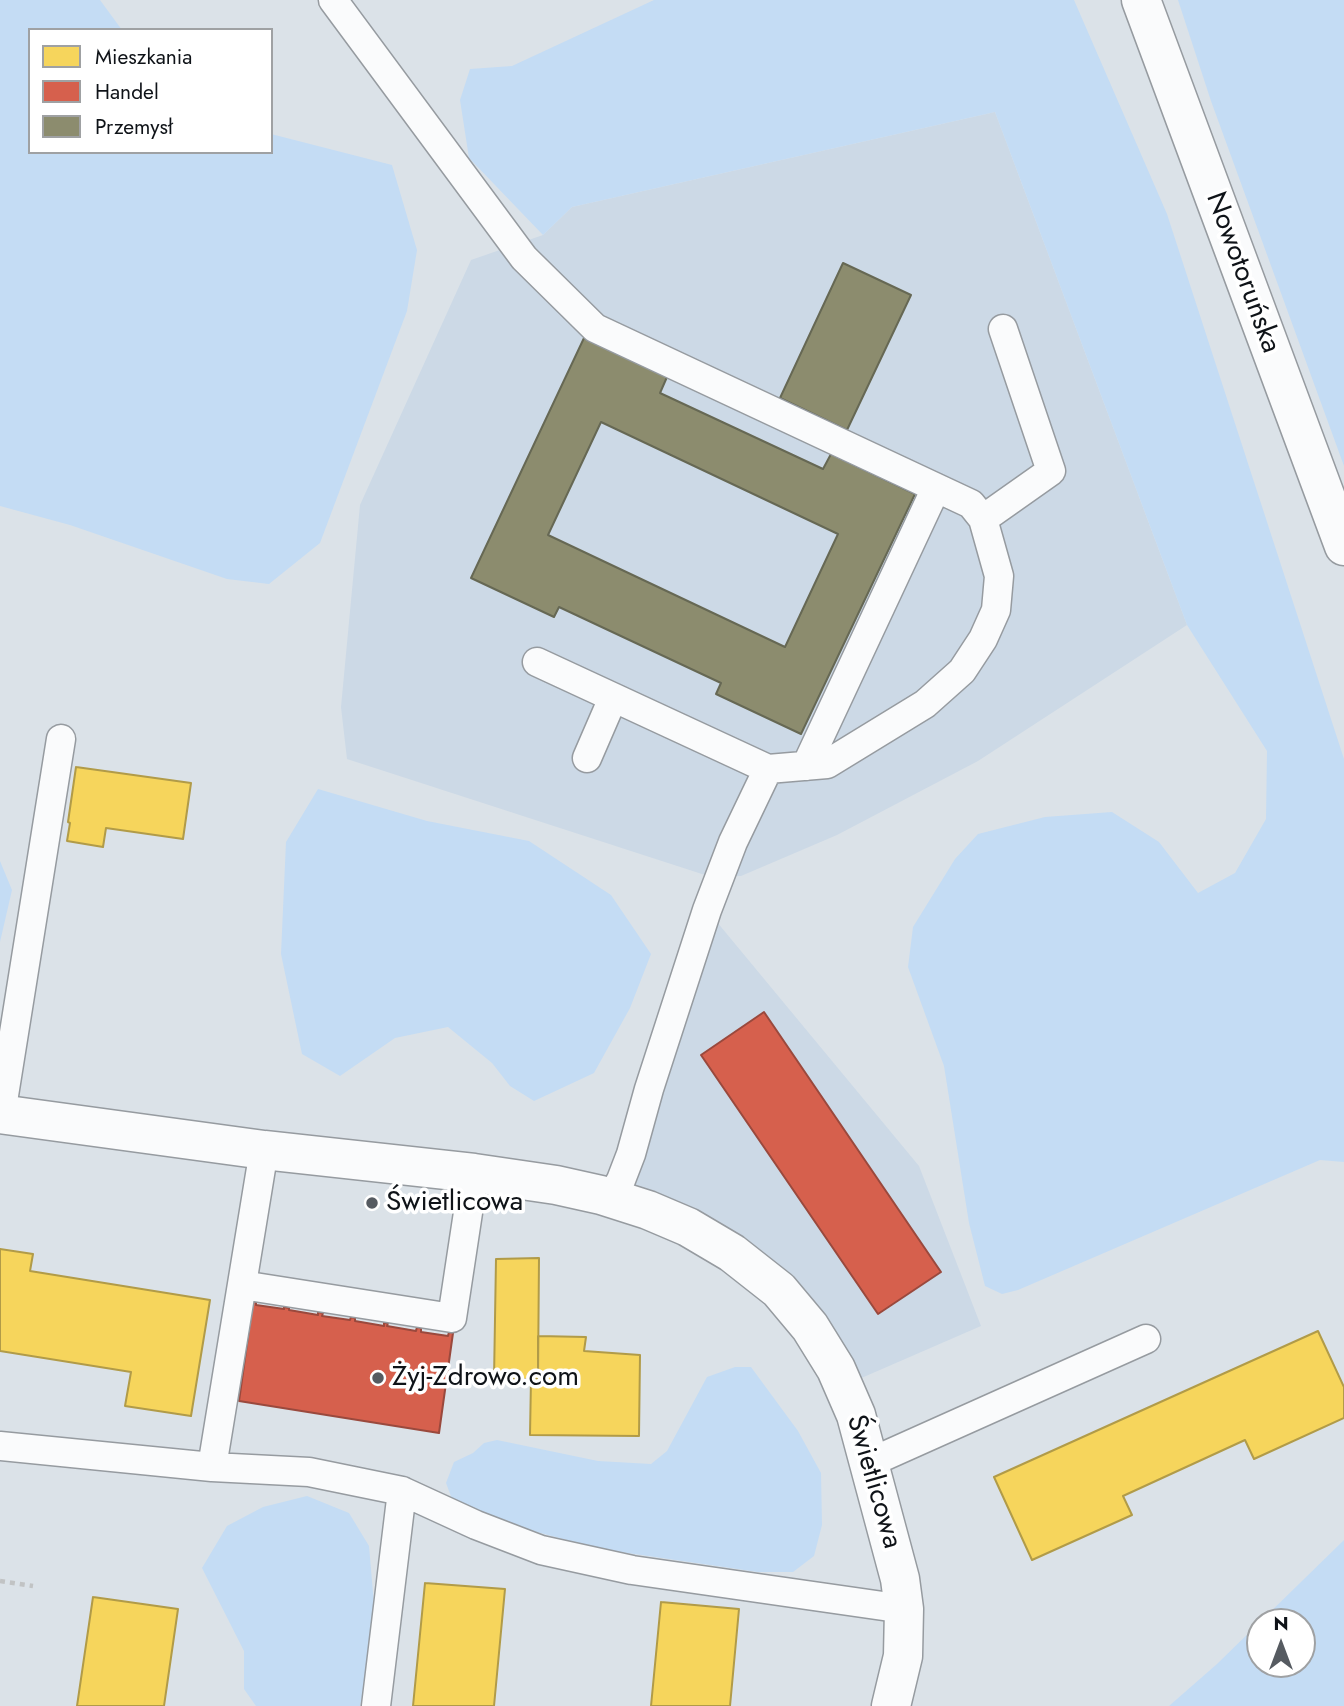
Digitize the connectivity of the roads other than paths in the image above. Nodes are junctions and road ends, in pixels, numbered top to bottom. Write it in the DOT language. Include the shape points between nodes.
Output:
graph roads {
  1 [pos="333,0"];
  2 [pos="1141,0"];
  3 [pos="1003,329"];
  4 [pos="936,488"];
  5 [pos="983,519"];
  6 [pos="1344,546"];
  7 [pos="537,662"];
  8 [pos="613,698"];
  9 [pos="61,739"];
  10 [pos="587,758"];
  11 [pos="806,766"];
  12 [pos="768,769"];
  13 [pos="0,1114"];
  14 [pos="264,1150"];
  15 [pos="474,1173"];
  16 [pos="611,1198"];
  17 [pos="242,1285"];
  18 [pos="1146,1339"];
  19 [pos="0,1446"];
  20 [pos="869,1463"];
  21 [pos="212,1467"];
  22 [pos="401,1491"];
  23 [pos="904,1609"];
  24 [pos="376,1706"];
  25 [pos="891,1706"];
  1 -- 4 [label="lane" via="524,258 595,328"];
  2 -- 6 [label="street, Nowotoruńska"];
  3 -- 5 [label="lane" via="1051,471"];
  4 -- 5 [label="lane" via="971,504"];
  4 -- 11 [label="lane"];
  5 -- 11 [label="lane" via="999,576 996,610 962,671 925,704 827,764"];
  7 -- 8 [label="lane"];
  8 -- 10 [label="lane"];
  8 -- 12 [label="lane"];
  9 -- 13 [label="lane"];
  11 -- 12 [label="lane"];
  12 -- 16 [label="lane" via="707,910 631,1154"];
  13 -- 14 [label="street, Świetlicowa"];
  14 -- 15 [label="street, Świetlicowa"];
  14 -- 17 [label="lane"];
  15 -- 16 [label="street, Świetlicowa"];
  15 -- 17 [label="lane" via="452,1318"];
  16 -- 20 [label="street, Świetlicowa" via="688,1227 732,1253 779,1290 836,1368"];
  17 -- 21 [label="lane"];
  18 -- 20 [label="lane"];
  19 -- 21 [label="lane"];
  20 -- 23 [label="street, Świetlicowa"];
  21 -- 22 [label="lane" via="310,1472"];
  22 -- 23 [label="lane" via="541,1550 632,1570"];
  22 -- 24 [label="lane"];
  23 -- 25 [label="street, Świetlicowa" via="903,1656"];
}
